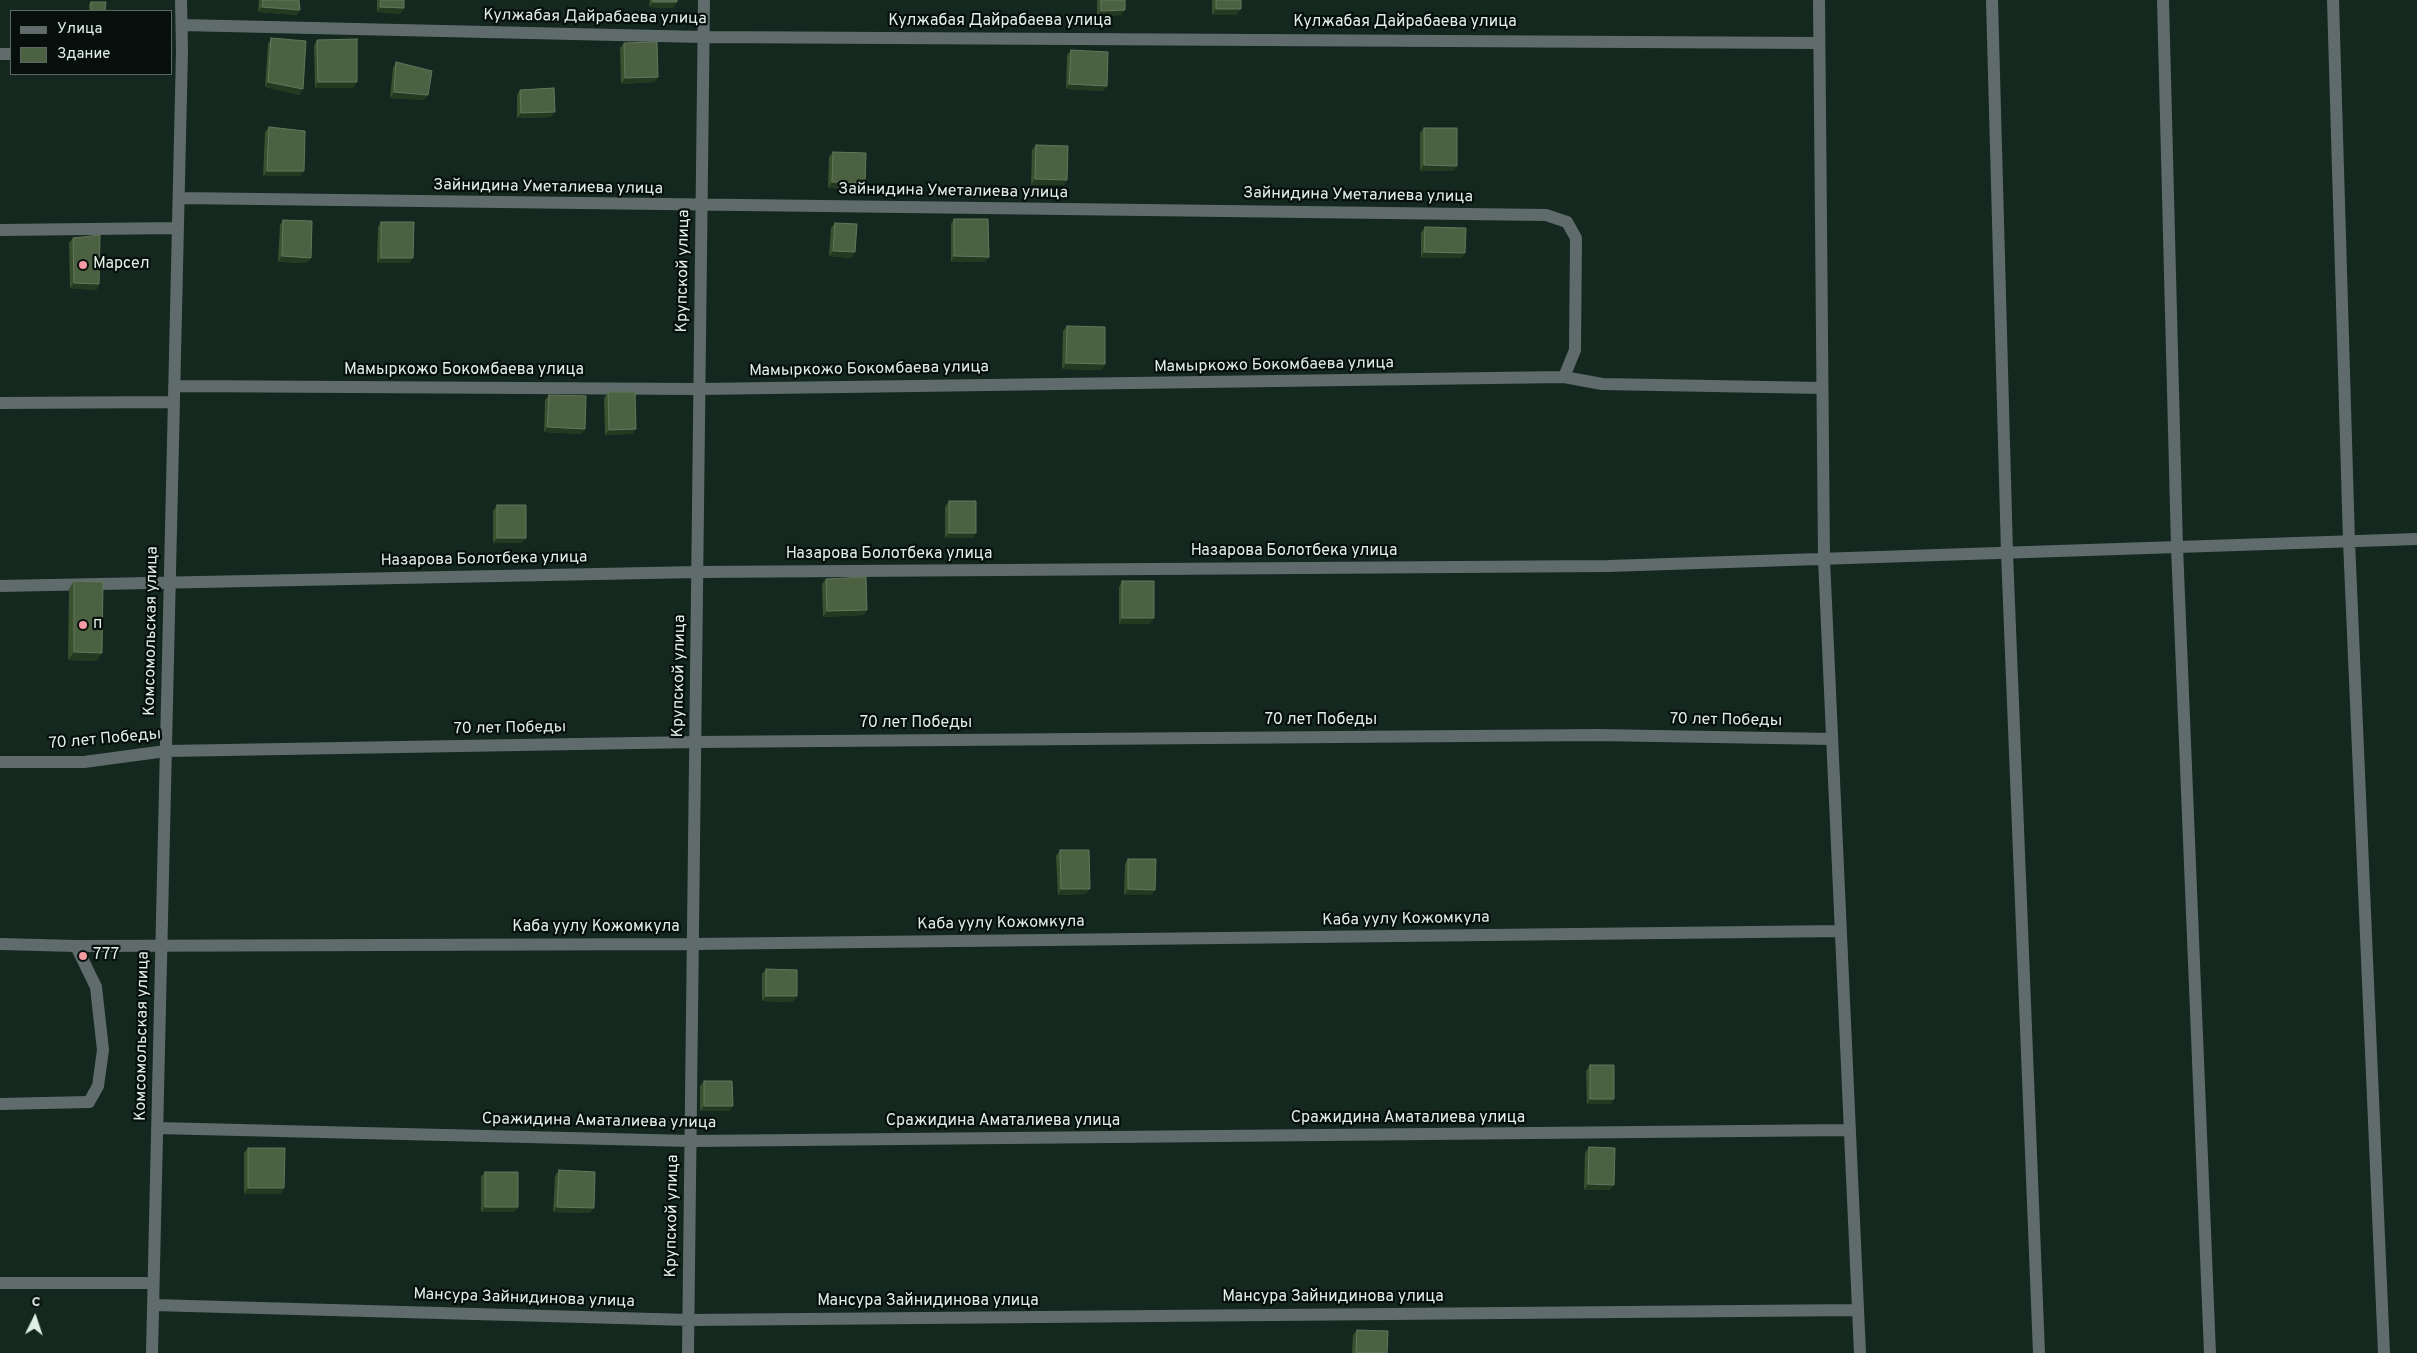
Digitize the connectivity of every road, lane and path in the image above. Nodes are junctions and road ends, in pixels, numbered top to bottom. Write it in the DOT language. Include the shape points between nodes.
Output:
graph roads {
  1 [pos="181,0"];
  2 [pos="704,0"];
  3 [pos="1818,0"];
  4 [pos="1992,0"];
  5 [pos="2163,0"];
  6 [pos="2333,0"];
  7 [pos="182,25"];
  8 [pos="703,36"];
  9 [pos="1818,43"];
  10 [pos="177,51"];
  11 [pos="179,198"];
  12 [pos="701,206"];
  13 [pos="178,228"];
  14 [pos="0,230"];
  15 [pos="1564,378"];
  16 [pos="174,386"];
  17 [pos="1822,388"];
  18 [pos="699,389"];
  19 [pos="174,402"];
  20 [pos="0,403"];
  21 [pos="2417,538"];
  22 [pos="2349,541"];
  23 [pos="2177,547"];
  24 [pos="2007,553"];
  25 [pos="1824,559"];
  26 [pos="697,572"];
  27 [pos="170,582"];
  28 [pos="0,586"];
  29 [pos="1832,739"];
  30 [pos="695,742"];
  31 [pos="166,751"];
  32 [pos="0,762"];
  33 [pos="1841,931"];
  34 [pos="0,944"];
  35 [pos="693,944"];
  36 [pos="76,946"];
  37 [pos="161,946"];
  38 [pos="0,1104"];
  39 [pos="157,1128"];
  40 [pos="1850,1130"];
  41 [pos="690,1141"];
  42 [pos="153,1283"];
  43 [pos="0,1284"];
  44 [pos="153,1305"];
  45 [pos="1858,1310"];
  46 [pos="688,1320"];
  47 [pos="152,1353"];
  48 [pos="688,1353"];
  49 [pos="1860,1353"];
  50 [pos="2040,1353"];
  51 [pos="2210,1353"];
  52 [pos="2384,1353"];
  1 -- 7 [label="street, Комсомольская улица"];
  2 -- 8 [label="street, Крупской улица"];
  3 -- 9 [label="street"];
  4 -- 24 [label="street"];
  5 -- 23 [label="street"];
  6 -- 22 [label="street"];
  7 -- 8 [label="street, Кулжабая Дайрабаева улица"];
  7 -- 10 [label="street, Комсомольская улица"];
  8 -- 9 [label="street, Кулжабая Дайрабаева улица"];
  8 -- 12 [label="street, Крупской улица"];
  9 -- 17 [label="street"];
  10 -- 11 [label="street, Комсомольская улица"];
  11 -- 12 [label="street, Зайнидина Уметалиева улица"];
  11 -- 13 [label="street, Комсомольская улица"];
  12 -- 15 [label="street, Зайнидина Уметалиева улица" via="1546,215 1567,222 1576,238 1575,350"];
  12 -- 18 [label="street, Крупской улица"];
  13 -- 14 [label="street"];
  13 -- 16 [label="street, Комсомольская улица"];
  15 -- 17 [label="street, Мамыркожо Бокомбаева улица" via="1602,384"];
  15 -- 18 [label="street, Мамыркожо Бокомбаева улица"];
  16 -- 18 [label="street, Мамыркожо Бокомбаева улица"];
  16 -- 19 [label="street, Комсомольская улица"];
  17 -- 25 [label="street"];
  18 -- 26 [label="street, Крупской улица"];
  19 -- 20 [label="street"];
  19 -- 27 [label="street, Комсомольская улица"];
  21 -- 22 [label="street, Назарова Болотбека улица"];
  22 -- 23 [label="street, Назарова Болотбека улица"];
  22 -- 52 [label="street"];
  23 -- 24 [label="street, Назарова Болотбека улица"];
  23 -- 51 [label="street"];
  24 -- 25 [label="street, Назарова Болотбека улица"];
  24 -- 50 [label="street"];
  25 -- 26 [label="street, Назарова Болотбека улица" via="1609,566"];
  25 -- 29 [label="street"];
  26 -- 27 [label="street, Назарова Болотбека улица"];
  26 -- 30 [label="street, Крупской улица"];
  27 -- 28 [label="street, Назарова Болотбека улица"];
  27 -- 31 [label="street, Комсомольская улица"];
  29 -- 30 [label="street, 70 лет Победы" via="1587,735"];
  29 -- 33 [label="street"];
  30 -- 31 [label="street, 70 лет Победы"];
  30 -- 35 [label="street, Крупской улица"];
  31 -- 32 [label="street, 70 лет Победы" via="84,762"];
  31 -- 37 [label="street, Комсомольская улица"];
  33 -- 35 [label="street, Каба уулу Кожомкула"];
  33 -- 40 [label="street"];
  34 -- 36 [label="street, Каба уулу Кожомкула"];
  35 -- 37 [label="street, Каба уулу Кожомкула"];
  35 -- 41 [label="street, Крупской улица"];
  36 -- 37 [label="street, Каба уулу Кожомкула"];
  36 -- 38 [label="street" via="96,987 102,1050 98,1086 89,1102"];
  37 -- 39 [label="street, Комсомольская улица"];
  39 -- 41 [label="street, Сражидина Аматалиева улица"];
  39 -- 42 [label="street, Комсомольская улица"];
  40 -- 41 [label="street, Сражидина Аматалиева улица"];
  40 -- 45 [label="street"];
  41 -- 46 [label="street, Крупской улица"];
  42 -- 43 [label="street"];
  42 -- 44 [label="street, Комсомольская улица"];
  44 -- 46 [label="street, Мансура Зайнидинова улица"];
  44 -- 47 [label="street, Комсомольская улица"];
  45 -- 46 [label="street, Мансура Зайнидинова улица"];
  45 -- 49 [label="street"];
  46 -- 48 [label="street, Крупской улица"];
}
